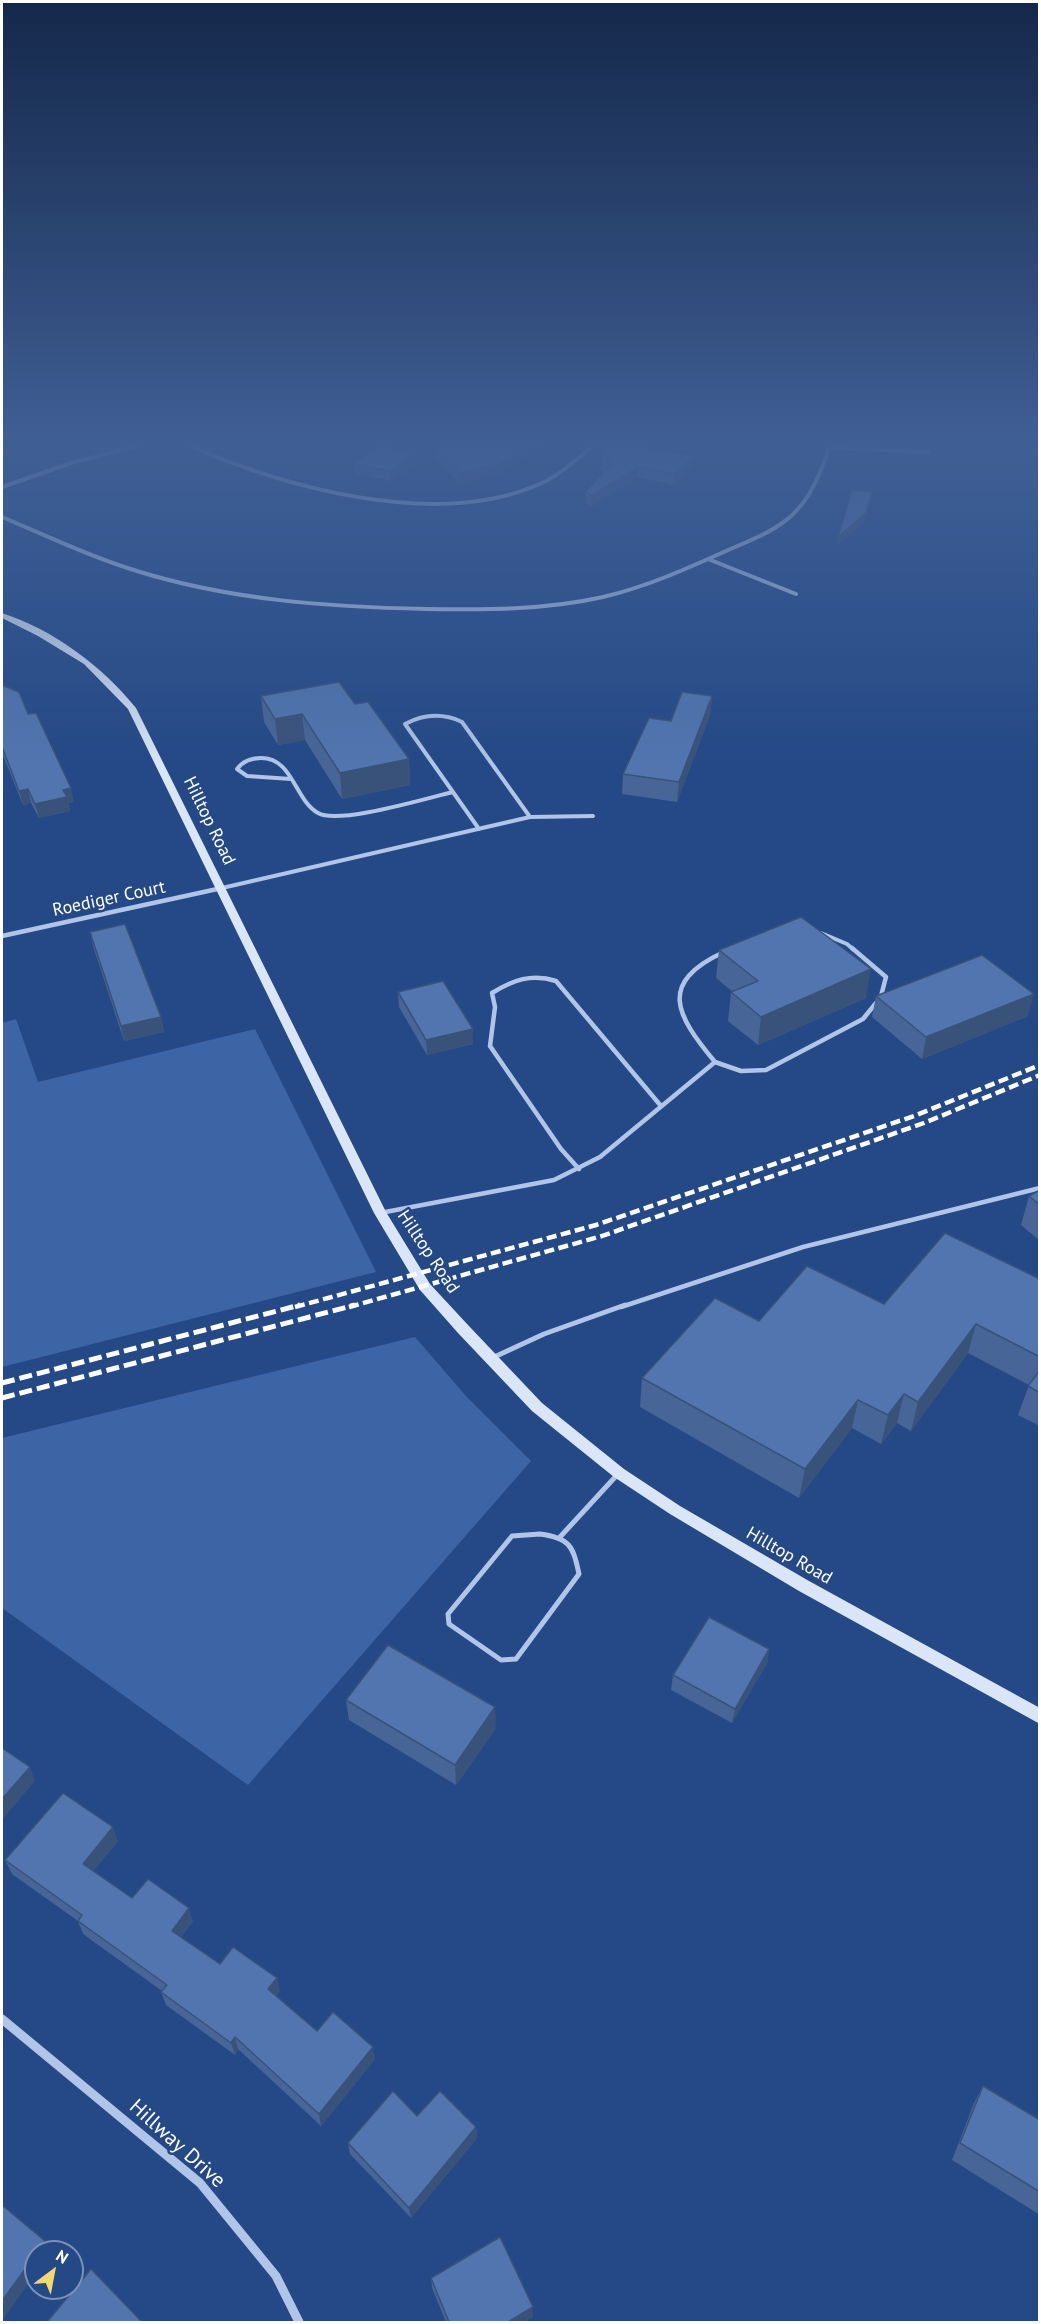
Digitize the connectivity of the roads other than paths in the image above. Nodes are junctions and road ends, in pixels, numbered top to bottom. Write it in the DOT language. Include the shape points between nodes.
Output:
graph roads {
  1 [pos="88,550"];
  2 [pos="727,550"];
  3 [pos="708,559"];
  4 [pos="796,594"];
  5 [pos="2,615"];
  6 [pos="291,779"];
  7 [pos="453,792"];
  8 [pos="593,816"];
  9 [pos="530,817"];
  10 [pos="479,829"];
  11 [pos="222,888"];
  12 [pos="811,931"];
  13 [pos="2,936"];
  14 [pos="727,951"];
  15 [pos="715,1062"];
  16 [pos="661,1106"];
  17 [pos="579,1169"];
  18 [pos="1040,1188"];
  19 [pos="380,1213"];
  20 [pos="490,1359"];
  21 [pos="619,1473"];
  22 [pos="560,1537"];
  23 [pos="1040,1717"];
  24 [pos="2,2019"];
  25 [pos="299,2322"];
  1 -- 3 [label="street" via="156,577 251,597 385,609 467,609 574,602 624,591"];
  2 -- 3 [label="street"];
  3 -- 4 [label="street"];
  5 -- 11 [label="main road, Hilltop Road" via="87,662 132,708"];
  6 -- 6 [label="lane" via="284,765 271,758 246,760 237,769 247,776"];
  6 -- 7 [label="lane" via="299,795 318,814 333,816 349,816"];
  7 -- 9 [label="lane" via="405,724 413,719 433,715 462,722"];
  7 -- 10 [label="lane"];
  8 -- 9 [label="lane"];
  9 -- 10 [label="lane"];
  10 -- 11 [label="lane"];
  11 -- 13 [label="street, Roediger Court"];
  11 -- 19 [label="main road, Hilltop Road"];
  12 -- 15 [label="lane" via="847,944 886,977 876,1005 863,1019 766,1070 741,1071"];
  14 -- 15 [label="lane" via="692,968 683,982 678,1004 692,1035"];
  15 -- 16 [label="lane"];
  16 -- 17 [label="lane" via="616,1145"];
  16 -- 17 [label="lane" via="556,981 529,975 501,986 492,993 495,1007 490,1046"];
  17 -- 19 [label="lane" via="554,1180"];
  18 -- 20 [label="lane" via="803,1247 544,1334"];
  19 -- 20 [label="main road, Hilltop Road" via="425,1287"];
  20 -- 21 [label="main road, Hilltop Road" via="537,1407"];
  21 -- 22 [label="lane"];
  21 -- 23 [label="main road, Hilltop Road" via="804,1586"];
  22 -- 22 [label="lane" via="512,1536 448,1614 450,1624 501,1660 516,1659 579,1574 574,1552"];
  24 -- 25 [label="street, Hillway Drive" via="200,2183 276,2276"];
}
